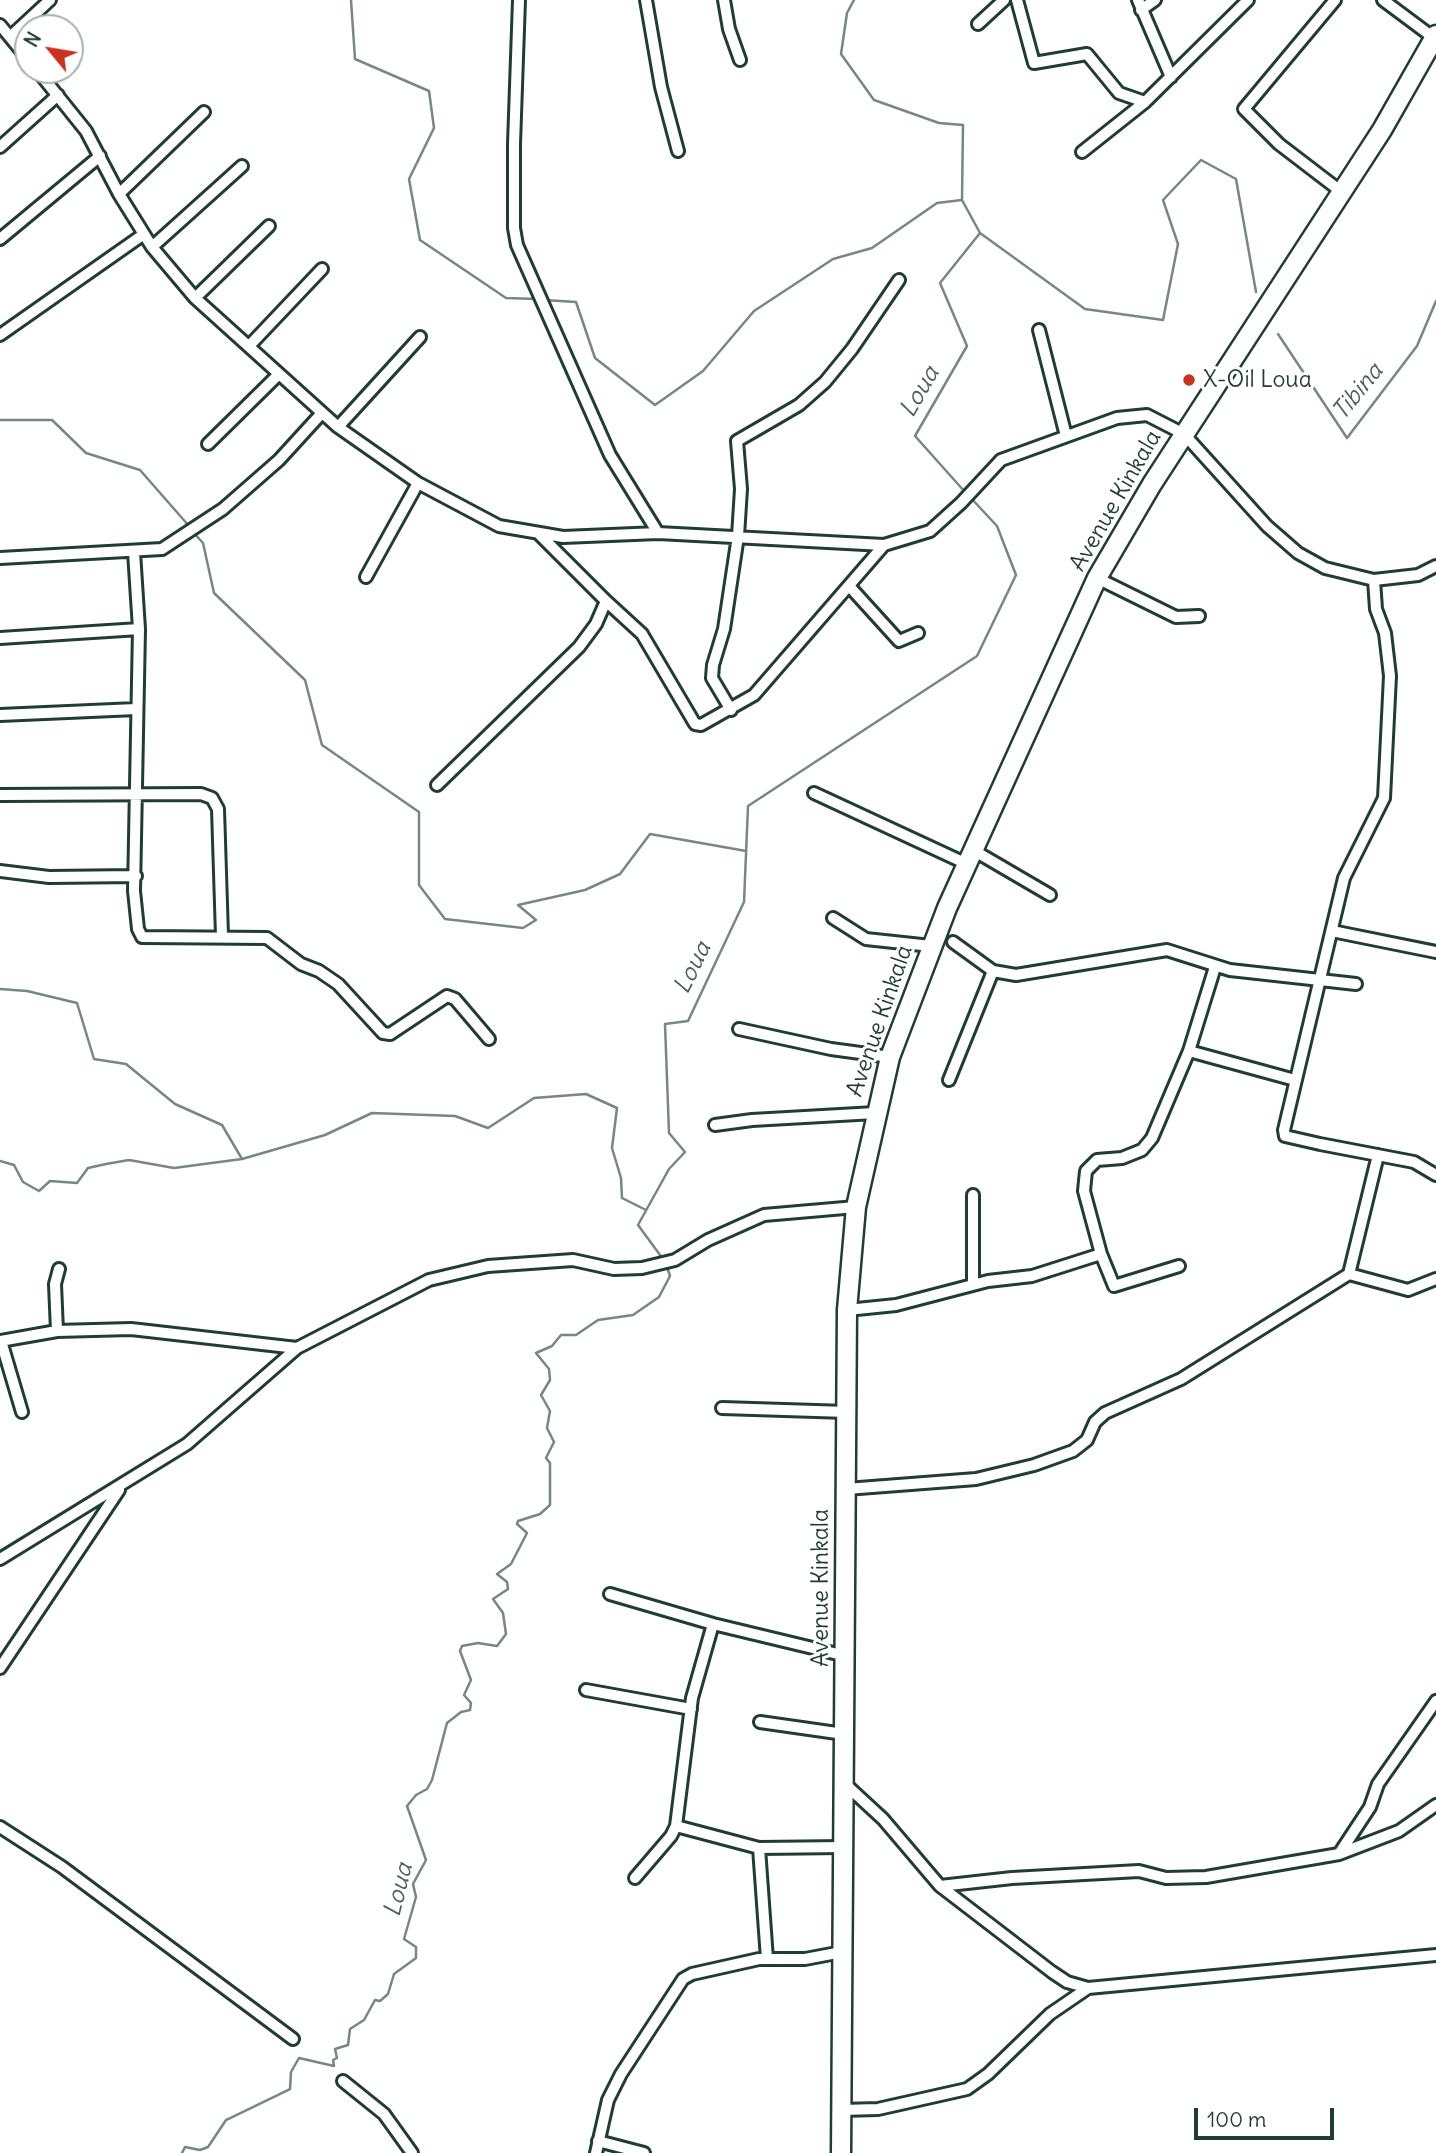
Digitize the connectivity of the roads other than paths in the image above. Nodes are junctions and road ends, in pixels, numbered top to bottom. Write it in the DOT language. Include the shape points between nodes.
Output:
graph roads {
  1 [pos="50,0"];
  2 [pos="519,0"];
  3 [pos="646,0"];
  4 [pos="724,0"];
  5 [pos="1004,0"];
  6 [pos="1017,0"];
  7 [pos="1155,0"];
  8 [pos="1248,0"];
  9 [pos="1335,0"];
  10 [pos="1383,0"];
  11 [pos="1139,5"];
  12 [pos="978,24"];
  13 [pos="0,25"];
  14 [pos="1435,36"];
  15 [pos="10,37"];
  16 [pos="14,42"];
  17 [pos="740,60"];
  18 [pos="1171,77"];
  19 [pos="49,84"];
  20 [pos="58,95"];
  21 [pos="1145,102"];
  22 [pos="204,112"];
  23 [pos="0,147"];
  24 [pos="678,151"];
  25 [pos="1082,152"];
  26 [pos="100,156"];
  27 [pos="242,166"];
  28 [pos="1343,193"];
  29 [pos="119,194"];
  30 [pos="269,226"];
  31 [pos="144,234"];
  32 [pos="0,239"];
  33 [pos="152,247"];
  34 [pos="322,270"];
  35 [pos="899,280"];
  36 [pos="195,298"];
  37 [pos="1039,330"];
  38 [pos="0,335"];
  39 [pos="420,337"];
  40 [pos="250,345"];
  41 [pos="278,375"];
  42 [pos="321,414"];
  43 [pos="338,427"];
  44 [pos="1184,434"];
  45 [pos="1066,436"];
  46 [pos="208,444"];
  47 [pos="418,483"];
  48 [pos="658,533"];
  49 [pos="540,535"];
  50 [pos="738,536"];
  51 [pos="884,545"];
  52 [pos="134,552"];
  53 [pos="0,558"];
  54 [pos="1436,566"];
  55 [pos="366,577"];
  56 [pos="1097,578"];
  57 [pos="1374,580"];
  58 [pos="850,587"];
  59 [pos="606,601"];
  60 [pos="1199,616"];
  61 [pos="139,629"];
  62 [pos="918,633"];
  63 [pos="0,638"];
  64 [pos="136,709"];
  65 [pos="731,710"];
  66 [pos="0,715"];
  67 [pos="437,785"];
  68 [pos="814,793"];
  69 [pos="0,795"];
  70 [pos="137,795"];
  71 [pos="970,857"];
  72 [pos="0,871"];
  73 [pos="135,876"];
  74 [pos="1050,895"];
  75 [pos="833,918"];
  76 [pos="1332,930"];
  77 [pos="222,936"];
  78 [pos="953,942"];
  79 [pos="931,946"];
  80 [pos="1436,952"];
  81 [pos="1215,967"];
  82 [pos="993,971"];
  83 [pos="1319,979"];
  84 [pos="1356,984"];
  85 [pos="738,1029"];
  86 [pos="489,1039"];
  87 [pos="1189,1051"];
  88 [pos="890,1057"];
  89 [pos="949,1080"];
  90 [pos="1295,1080"];
  91 [pos="875,1113"];
  92 [pos="715,1125"];
  93 [pos="1378,1155"];
  94 [pos="1436,1175"];
  95 [pos="973,1195"];
  96 [pos="856,1207"];
  97 [pos="1101,1254"];
  98 [pos="1180,1266"];
  99 [pos="59,1269"];
  100 [pos="1349,1274"];
  101 [pos="1436,1279"];
  102 [pos="973,1285"];
  103 [pos="847,1310"];
  104 [pos="57,1332"];
  105 [pos="0,1341"];
  106 [pos="296,1348"];
  107 [pos="722,1408"];
  108 [pos="22,1412"];
  109 [pos="847,1412"];
  110 [pos="121,1487"];
  111 [pos="846,1489"];
  112 [pos="0,1559"];
  113 [pos="610,1594"];
  114 [pos="713,1624"];
  115 [pos="846,1656"];
  116 [pos="0,1668"];
  117 [pos="586,1690"];
  118 [pos="1436,1701"];
  119 [pos="691,1709"];
  120 [pos="760,1721"];
  121 [pos="844,1734"];
  122 [pos="842,1782"];
  123 [pos="1436,1805"];
  124 [pos="676,1826"];
  125 [pos="0,1827"];
  126 [pos="844,1847"];
  127 [pos="758,1848"];
  128 [pos="1339,1854"];
  129 [pos="635,1878"];
  130 [pos="940,1886"];
  131 [pos="842,1952"];
  132 [pos="1436,1955"];
  133 [pos="767,1959"];
  134 [pos="1088,1988"];
  135 [pos="293,2039"];
  136 [pos="343,2081"];
  137 [pos="841,2110"];
  138 [pos="598,2141"];
  139 [pos="412,2153"];
  140 [pos="596,2153"];
  141 [pos="644,2153"];
  142 [pos="841,2153"];
  1 -- 15 [label="street"];
  2 -- 48 [label="street" via="514,156 517,245 610,455"];
  3 -- 24 [label="street"];
  4 -- 17 [label="street"];
  5 -- 12 [label="street"];
  6 -- 21 [label="street" via="1034,62 1087,54 1119,93"];
  7 -- 11 [label="street"];
  8 -- 18 [label="street"];
  9 -- 28 [label="street" via="1244,109 1279,144"];
  10 -- 14 [label="street"];
  11 -- 18 [label="street"];
  13 -- 15 [label="street"];
  14 -- 28 [label="main road, Avenue Kinkala"];
  15 -- 16 [label="street"];
  18 -- 21 [label="street"];
  19 -- 20 [label="street"];
  20 -- 23 [label="street"];
  20 -- 26 [label="street"];
  21 -- 25 [label="street"];
  22 -- 29 [label="street"];
  26 -- 29 [label="street"];
  26 -- 32 [label="street"];
  27 -- 33 [label="street"];
  28 -- 44 [label="main road, Avenue Kinkala"];
  29 -- 31 [label="street"];
  30 -- 36 [label="street"];
  31 -- 33 [label="street"];
  31 -- 38 [label="street"];
  33 -- 36 [label="street"];
  34 -- 40 [label="street"];
  35 -- 50 [label="street" via="825,382 799,405 737,442"];
  36 -- 40 [label="street"];
  37 -- 45 [label="street"];
  39 -- 43 [label="street"];
  40 -- 41 [label="street"];
  41 -- 42 [label="street"];
  41 -- 46 [label="street"];
  42 -- 43 [label="street"];
  42 -- 52 [label="street" via="279,460 223,509 162,550"];
  43 -- 47 [label="street"];
  44 -- 45 [label="street" via="1147,415 1134,415"];
  44 -- 56 [label="main road, Avenue Kinkala"];
  44 -- 57 [label="street" via="1267,526 1298,553 1337,572"];
  45 -- 51 [label="street" via="1002,460 930,531"];
  47 -- 49 [label="street" via="478,518"];
  47 -- 55 [label="street"];
  48 -- 49 [label="street"];
  48 -- 50 [label="street"];
  49 -- 59 [label="street"];
  50 -- 51 [label="street"];
  50 -- 65 [label="street" via="712,678"];
  51 -- 58 [label="street"];
  52 -- 53 [label="street"];
  52 -- 61 [label="street"];
  54 -- 57 [label="street" via="1418,575"];
  56 -- 60 [label="street" via="1176,617"];
  56 -- 71 [label="main road, Avenue Kinkala"];
  57 -- 76 [label="street" via="1390,676 1384,798 1344,878"];
  58 -- 62 [label="street" via="898,641"];
  58 -- 65 [label="street" via="754,695"];
  59 -- 65 [label="street" via="642,634 695,724"];
  59 -- 67 [label="street" via="579,647"];
  61 -- 63 [label="street"];
  61 -- 64 [label="street"];
  64 -- 66 [label="street"];
  64 -- 70 [label="street"];
  68 -- 71 [label="street"];
  69 -- 70 [label="street"];
  70 -- 73 [label="street"];
  70 -- 77 [label="street" via="201,794 216,803"];
  71 -- 74 [label="street"];
  71 -- 79 [label="main road, Avenue Kinkala"];
  72 -- 73 [label="street" via="49,877"];
  73 -- 77 [label="street" via="142,937"];
  75 -- 79 [label="street" via="866,939"];
  76 -- 80 [label="street"];
  76 -- 83 [label="street"];
  77 -- 86 [label="street" via="276,943 338,985 383,1033 390,1034 451,997"];
  78 -- 82 [label="street"];
  79 -- 88 [label="main road, Avenue Kinkala"];
  81 -- 82 [label="street" via="1167,950 1028,975"];
  81 -- 83 [label="street"];
  81 -- 87 [label="street"];
  82 -- 89 [label="street"];
  83 -- 84 [label="street"];
  83 -- 90 [label="street"];
  85 -- 88 [label="street"];
  87 -- 90 [label="street"];
  87 -- 97 [label="street" via="1142,1150 1097,1160 1086,1171 1084,1191"];
  88 -- 91 [label="main road, Avenue Kinkala"];
  90 -- 93 [label="street" via="1284,1125 1286,1136"];
  91 -- 92 [label="street"];
  91 -- 96 [label="main road, Avenue Kinkala"];
  93 -- 94 [label="street" via="1414,1162"];
  93 -- 100 [label="street"];
  95 -- 102 [label="street"];
  96 -- 103 [label="main road, Avenue Kinkala"];
  96 -- 106 [label="street" via="764,1215 661,1264 614,1269 573,1260 464,1269 429,1280"];
  97 -- 98 [label="street" via="1114,1286"];
  97 -- 102 [label="street" via="1031,1276"];
  99 -- 104 [label="street" via="55,1284"];
  100 -- 101 [label="street" via="1408,1290"];
  100 -- 111 [label="street" via="1181,1379 1105,1413 1087,1440 1073,1451 976,1479"];
  102 -- 103 [label="street" via="896,1305"];
  103 -- 109 [label="main road, Avenue Kinkala"];
  104 -- 105 [label="street"];
  104 -- 106 [label="street" via="131,1329"];
  105 -- 108 [label="street"];
  106 -- 110 [label="street" via="187,1444"];
  107 -- 109 [label="street"];
  109 -- 111 [label="main road, Avenue Kinkala"];
  110 -- 112 [label="street"];
  110 -- 116 [label="street"];
  111 -- 115 [label="main road, Avenue Kinkala"];
  113 -- 114 [label="street"];
  114 -- 115 [label="street"];
  114 -- 119 [label="street"];
  115 -- 121 [label="main road, Avenue Kinkala"];
  117 -- 119 [label="street"];
  118 -- 128 [label="street" via="1378,1784 1370,1807"];
  119 -- 124 [label="street"];
  120 -- 121 [label="street"];
  121 -- 122 [label="main road, Avenue Kinkala"];
  122 -- 126 [label="main road, Avenue Kinkala"];
  122 -- 130 [label="street" via="883,1819"];
  123 -- 128 [label="street" via="1399,1831"];
  124 -- 127 [label="street"];
  124 -- 129 [label="street"];
  125 -- 135 [label="street" via="62,1867"];
  126 -- 127 [label="street"];
  126 -- 131 [label="main road, Avenue Kinkala"];
  127 -- 133 [label="street"];
  128 -- 130 [label="street" via="1206,1877 1166,1878 1139,1871"];
  130 -- 134 [label="street" via="1059,1977"];
  131 -- 133 [label="street"];
  131 -- 137 [label="main road, Avenue Kinkala"];
  132 -- 134 [label="street"];
  133 -- 138 [label="street" via="683,1979 621,2074 608,2100"];
  134 -- 137 [label="street" via="1050,2014 967,2089 878,2109"];
  136 -- 139 [label="street" via="384,2114"];
  137 -- 142 [label="main road, Avenue Kinkala"];
  138 -- 140 [label="street"];
  138 -- 141 [label="street"];
}
